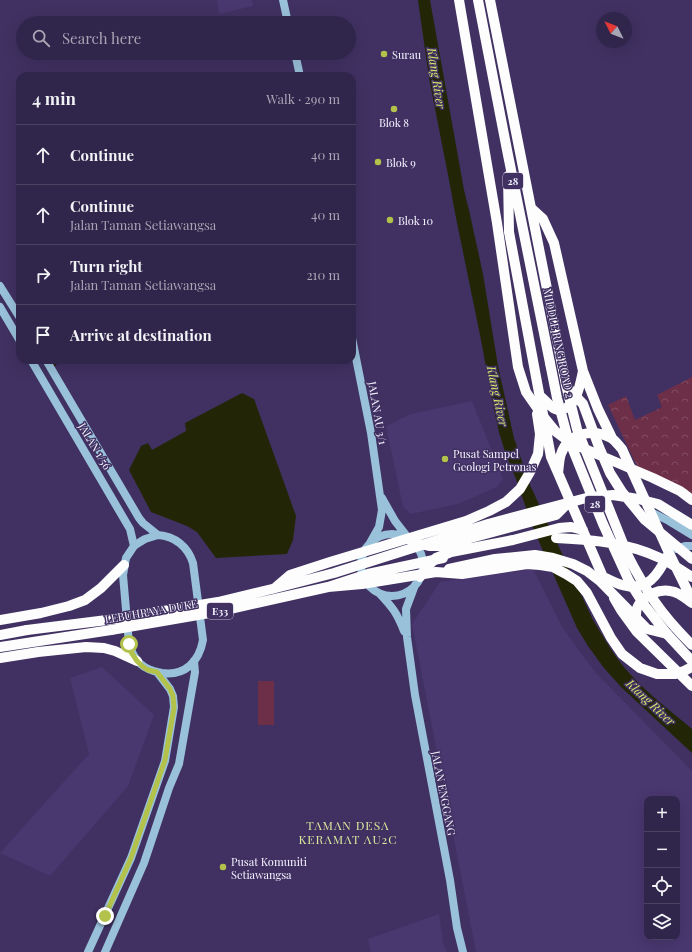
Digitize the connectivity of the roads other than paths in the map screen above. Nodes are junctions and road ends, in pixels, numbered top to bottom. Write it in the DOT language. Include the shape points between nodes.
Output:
graph roads {
  1 [pos="283,0"];
  2 [pos="459,0"];
  3 [pos="478,0"];
  4 [pos="490,0"];
  5 [pos="286,16"];
  6 [pos="297,60"];
  7 [pos="299,72"];
  8 [pos="507,150"];
  9 [pos="531,208"];
  10 [pos="0,286"];
  11 [pos="0,307"];
  12 [pos="16,312"];
  13 [pos="16,334"];
  14 [pos="356,358"];
  15 [pos="533,363"];
  16 [pos="33,364"];
  17 [pos="48,364"];
  18 [pos="583,371"];
  19 [pos="566,385"];
  20 [pos="540,396"];
  21 [pos="612,438"];
  22 [pos="558,473"];
  23 [pos="380,492"];
  24 [pos="569,499"];
  25 [pos="692,500"];
  26 [pos="651,512"];
  27 [pos="692,525"];
  28 [pos="583,530"];
  29 [pos="158,535"];
  30 [pos="692,535"];
  31 [pos="410,540"];
  32 [pos="370,544"];
  33 [pos="134,546"];
  34 [pos="692,546"];
  35 [pos="669,553"];
  36 [pos="692,559"];
  37 [pos="124,565"];
  38 [pos="436,572"];
  39 [pos="692,576"];
  40 [pos="603,577"];
  41 [pos="418,581"];
  42 [pos="328,587"];
  43 [pos="272,589"];
  44 [pos="379,594"];
  45 [pos="692,600"];
  46 [pos="692,603"];
  47 [pos="0,620"];
  48 [pos="638,632"];
  49 [pos="667,634"];
  50 [pos="0,635"];
  51 [pos="407,637"];
  52 [pos="692,645"];
  53 [pos="0,647"];
  54 [pos="0,658"];
  55 [pos="137,661"];
  56 [pos="194,661"];
  57 [pos="692,661"];
  58 [pos="692,667"];
  59 [pos="157,672"];
  60 [pos="692,686"];
  61 [pos="88,952"];
  62 [pos="105,952"];
  63 [pos="463,952"];
  1 -- 5 [label="main road"];
  2 -- 25 [label="highway, bridge" via="497,223 518,367 526,392 555,431 571,443 680,490"];
  3 -- 8 [label="highway, MIDDLE RING ROAD 2 / 28"];
  4 -- 9 [label="highway, MIDDLE RING ROAD 2 / 28"];
  6 -- 7 [label="main road"];
  8 -- 15 [label="highway" via="509,232"];
  8 -- 49 [label="highway, MIDDLE RING ROAD 2 / 28, bridge" via="557,398 567,435 629,582"];
  9 -- 18 [label="highway" via="543,219 554,243"];
  9 -- 19 [label="highway, MIDDLE RING ROAD 2 / 28"];
  10 -- 12 [label="main road"];
  11 -- 13 [label="main road"];
  14 -- 23 [label="main road, JALAN AU 3/1"];
  15 -- 20 [label="highway"];
  15 -- 43 [label="highway, bridge" via="540,434 538,454 520,489 506,502 466,521 290,575"];
  16 -- 33 [label="main road, JALAN 1/56" via="128,524"];
  17 -- 29 [label="main road, JALAN 1/56" via="139,518"];
  18 -- 20 [label="highway" via="570,406 558,410 552,408"];
  18 -- 21 [label="highway"];
  19 -- 36 [label="highway, bridge" via="583,404 610,473 622,492 645,520"];
  19 -- 52 [label="highway, MIDDLE RING ROAD 2 / 28, bridge" via="577,429 628,556 655,603"];
  20 -- 22 [label="highway" via="551,457"];
  21 -- 22 [label="highway" via="588,432 575,437 565,445"];
  21 -- 26 [label="highway" via="622,449"];
  22 -- 24 [label="highway"];
  23 -- 31 [label="main road, JALAN AU 3/1" via="385,505"];
  23 -- 32 [label="main road, JALAN AU 3/1" via="382,510 379,527"];
  24 -- 28 [label="highway"];
  24 -- 31 [label="highway" via="556,515 441,546 429,546"];
  26 -- 30 [label="main road"];
  26 -- 35 [label="highway"];
  27 -- 43 [label="highway, bridge" via="658,504 613,495 590,496 488,524 334,573"];
  28 -- 40 [label="highway"];
  28 -- 41 [label="highway" via="559,528 451,552 436,558"];
  29 -- 33 [label="main road"];
  29 -- 56 [label="main road" via="170,537 185,546 194,563 203,640"];
  31 -- 32 [label="main road" via="393,534 376,538"];
  31 -- 41 [label="main road" via="420,552 422,561"];
  32 -- 44 [label="main road" via="361,561 361,571 371,588"];
  33 -- 37 [label="main road"];
  34 -- 35 [label="main road" via="681,547"];
  35 -- 40 [label="highway" via="651,580 639,586 628,587"];
  35 -- 45 [label="highway"];
  37 -- 47 [label="highway" via="85,600 41,613"];
  37 -- 55 [label="main road" via="129,644"];
  38 -- 42 [label="highway, bridge"];
  38 -- 49 [label="highway, bridge" via="495,559 535,555 553,558 587,571 647,629"];
  38 -- 58 [label="highway, bridge" via="462,574 527,564 553,567 577,581 587,593 622,654 640,668 657,674 675,674"];
  39 -- 42 [label="highway, bridge" via="644,551 601,541 535,538 368,574"];
  40 -- 48 [label="highway" via="621,610"];
  41 -- 44 [label="main road" via="408,591 399,595"];
  41 -- 51 [label="main road, JALAN ENGGANG" via="406,609"];
  42 -- 53 [label="highway, LEBUHRAYA DUKE / E33, bridge" via="221,611"];
  43 -- 50 [label="highway, bridge" via="218,602 137,616"];
  44 -- 51 [label="main road, JALAN ENGGANG" via="400,618"];
  46 -- 48 [label="highway" via="671,591 655,592 638,606 635,616"];
  48 -- 60 [label="highway"];
  49 -- 57 [label="highway, MIDDLE RING ROAD 2 / 28"];
  51 -- 63 [label="main road, JALAN ENGGANG" via="415,695"];
  54 -- 55 [label="highway" via="86,647 115,651"];
  55 -- 59 [label="main road" via="148,670"];
  56 -- 59 [label="main road" via="182,671 167,674"];
  56 -- 62 [label="main road" via="195,672 179,764 144,863"];
  59 -- 61 [label="main road" via="173,696 174,708 165,760 131,858"];
}
